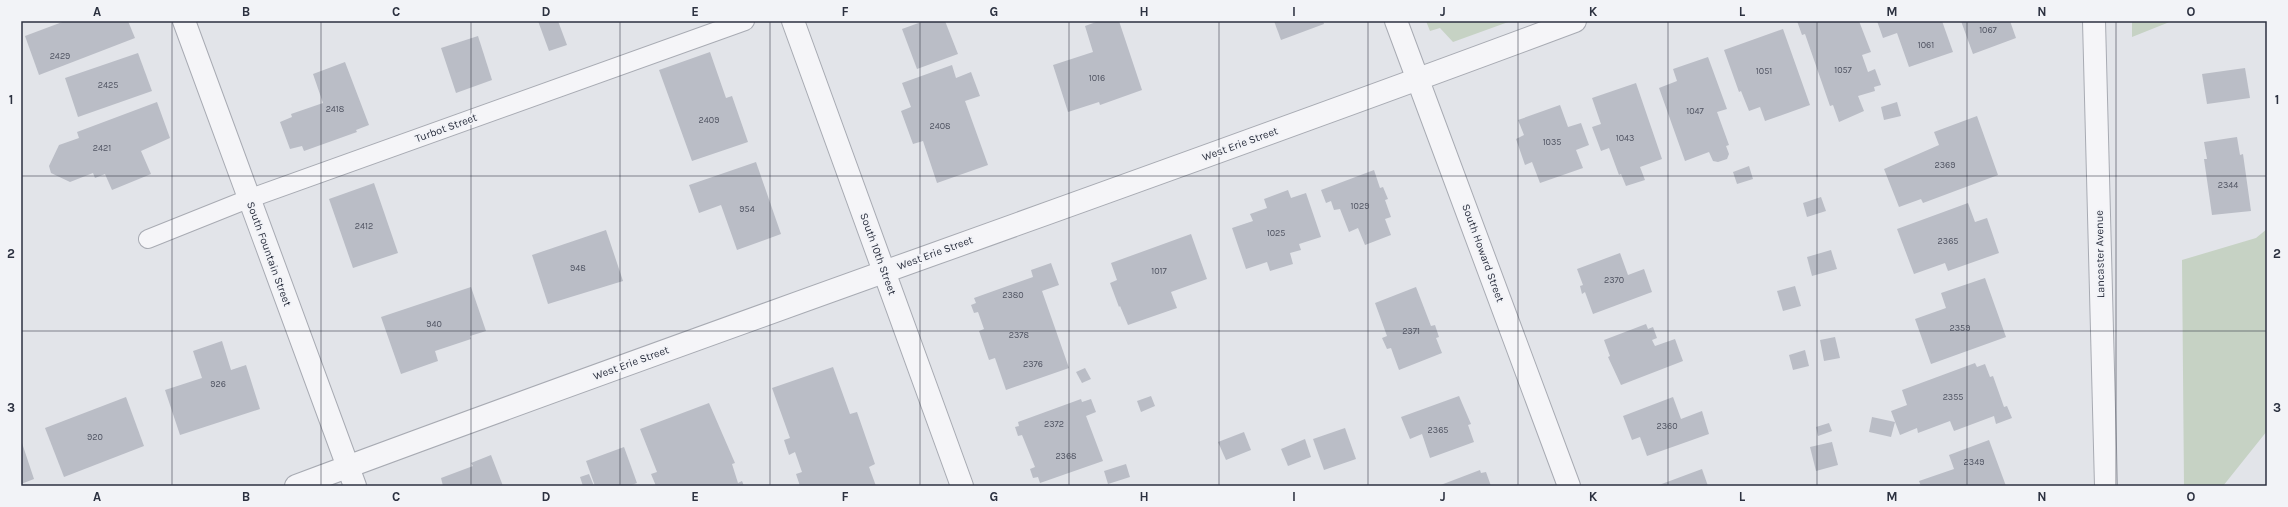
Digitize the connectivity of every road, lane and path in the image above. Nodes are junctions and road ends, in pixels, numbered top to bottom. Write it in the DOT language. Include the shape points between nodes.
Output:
graph roads {
  1 [pos="184,21"];
  2 [pos="745,21"];
  3 [pos="793,21"];
  4 [pos="1396,21"];
  5 [pos="1575,21"];
  6 [pos="2094,21"];
  7 [pos="1420,79"];
  8 [pos="248,199"];
  9 [pos="148,239"];
  10 [pos="884,271"];
  11 [pos="352,476"];
  12 [pos="296,486"];
  13 [pos="962,486"];
  14 [pos="1569,486"];
  15 [pos="2106,486"];
  1 -- 8 [label="street, South Fountain Street"];
  2 -- 8 [label="lane, Turbot Street"];
  3 -- 10 [label="street, South 10th Street"];
  4 -- 7 [label="street, South Howard Street"];
  5 -- 7 [label="street, West Erie Street"];
  6 -- 15 [label="street, Lancaster Avenue"];
  7 -- 10 [label="street, West Erie Street"];
  7 -- 14 [label="street, South Howard Street"];
  8 -- 9 [label="lane, Turbot Street"];
  8 -- 11 [label="street, South Fountain Street"];
  10 -- 11 [label="street, West Erie Street"];
  10 -- 13 [label="street, South 10th Street"];
  11 -- 12 [label="street, West Erie Street"];
}
